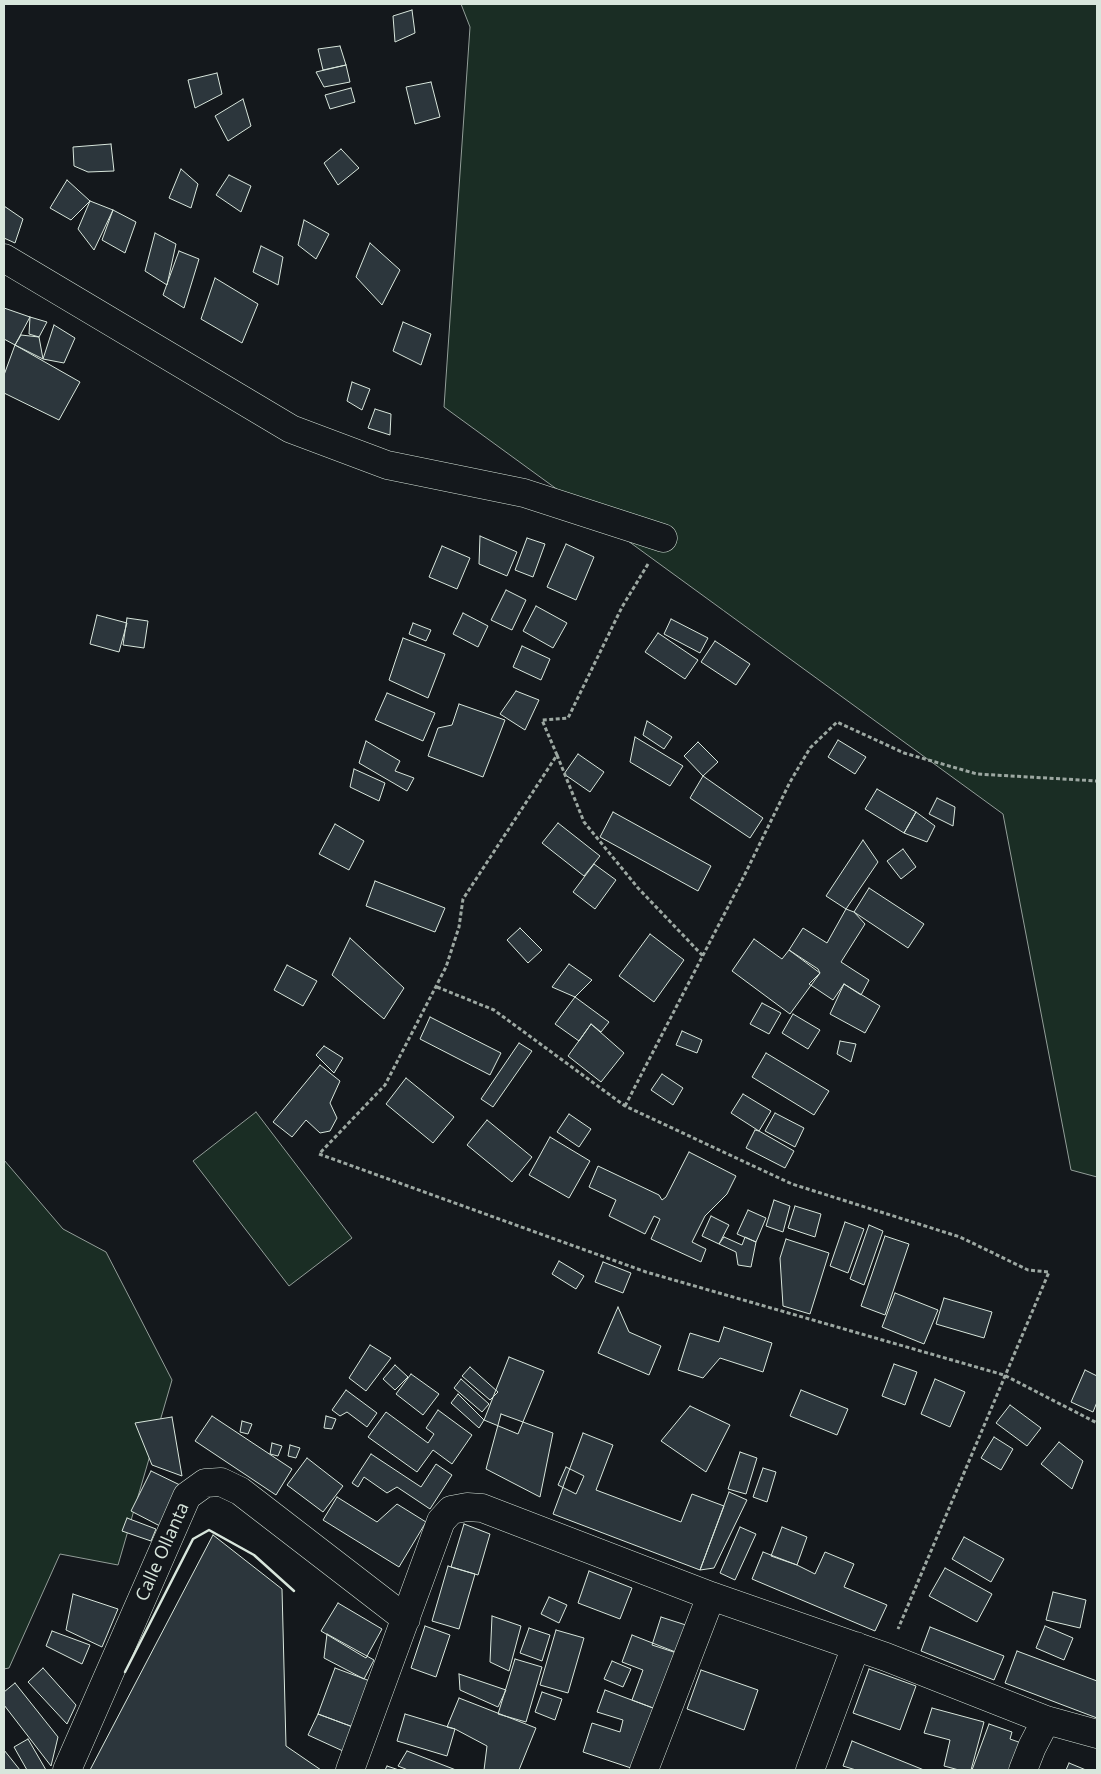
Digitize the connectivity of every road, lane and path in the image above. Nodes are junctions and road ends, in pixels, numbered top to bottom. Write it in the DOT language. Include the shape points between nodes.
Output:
graph roads {
  1 [pos="4,258"];
  2 [pos="663,538"];
  3 [pos="557,755"];
  4 [pos="1097,781"];
  5 [pos="703,956"];
  6 [pos="436,986"];
  7 [pos="625,1106"];
  8 [pos="1004,1376"];
  9 [pos="1097,1423"];
  10 [pos="711,1596"];
  11 [pos="406,1619"];
  12 [pos="856,1646"];
  13 [pos="886,1657"];
  14 [pos="1046,1720"];
  15 [pos="1097,1734"];
  16 [pos="67,1770"];
  17 [pos="350,1770"];
  18 [pos="644,1770"];
  19 [pos="810,1770"];
  20 [pos="1023,1770"];
  1 -- 2 [label="street" via="291,429 387,466 524,493"];
  2 -- 3 [label="path" via="622,607 568,718 542,720"];
  3 -- 5 [label="path" via="584,822 638,888"];
  3 -- 6 [label="path" via="463,899 459,927"];
  4 -- 5 [label="path" via="977,774 904,753 837,722 810,748 790,782"];
  5 -- 7 [label="path"];
  6 -- 7 [label="path" via="494,1010"];
  6 -- 8 [label="path" via="385,1085 319,1154 646,1272"];
  7 -- 8 [label="path" via="792,1184 960,1238 1028,1270 1049,1272"];
  8 -- 9 [label="path"];
  8 -- 13 [label="path"];
  10 -- 11 [label="street" via="482,1508 467,1508 451,1510 441,1521"];
  10 -- 12 [label="street"];
  10 -- 18 [label="street"];
  11 -- 16 [label="street, Calle Ollanta" via="240,1491 221,1482 206,1483 187,1496"];
  11 -- 17 [label="street"];
  12 -- 13 [label="street"];
  12 -- 19 [label="street"];
  13 -- 14 [label="street"];
  14 -- 15 [label="street"];
  14 -- 20 [label="street"];
}
